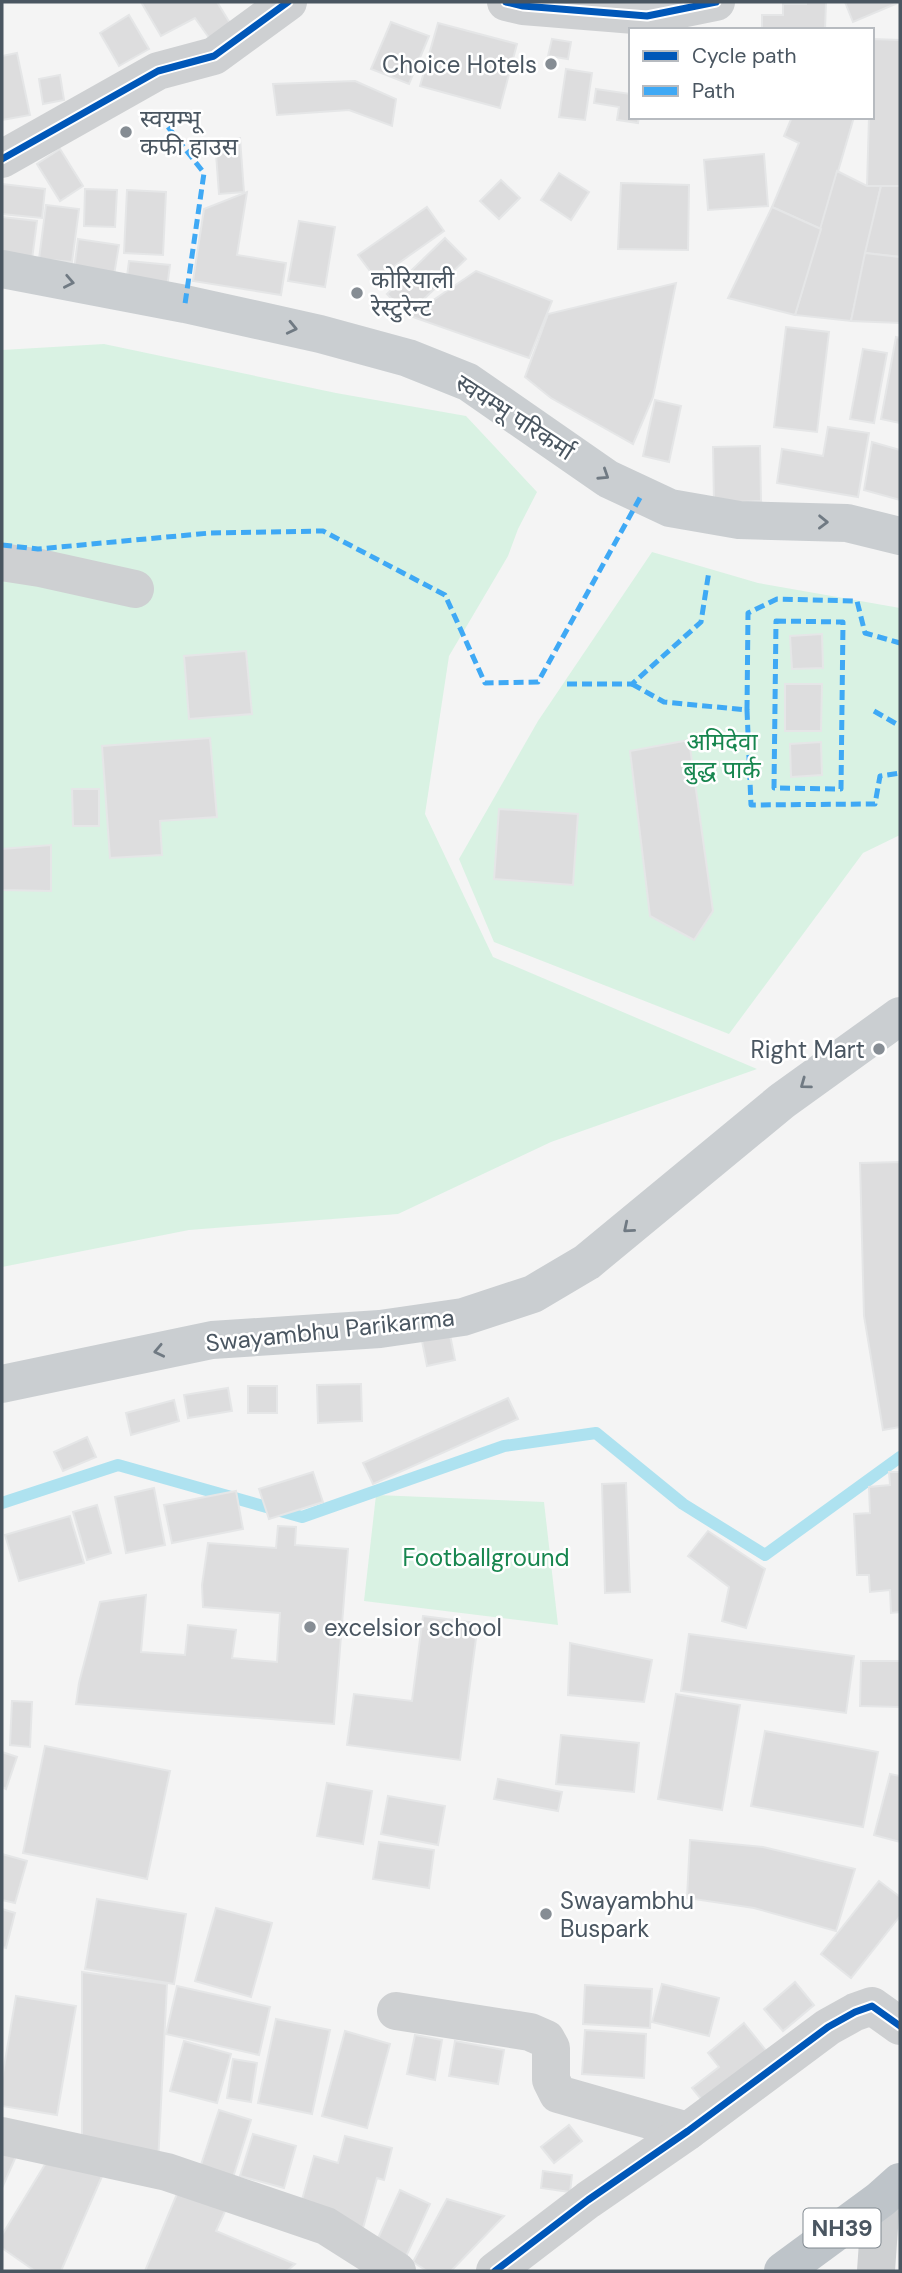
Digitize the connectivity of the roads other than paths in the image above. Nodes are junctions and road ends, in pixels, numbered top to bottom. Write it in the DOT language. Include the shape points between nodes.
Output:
graph roads {
  1 [pos="506,2"];
  2 [pos="716,2"];
  3 [pos="264,9"];
  4 [pos="2,159"];
  5 [pos="2,269"];
  6 [pos="900,536"];
  7 [pos="2,562"];
  8 [pos="135,589"];
  9 [pos="900,1016"];
  10 [pos="2,1384"];
  11 [pos="397,2011"];
  12 [pos="900,2026"];
  13 [pos="688,2131"];
  14 [pos="2,2136"];
  15 [pos="891,2191"];
  16 [pos="397,2271"];
  17 [pos="495,2271"];
  18 [pos="782,2271"];
  19 [pos="876,2271"];
  1 -- 2 [label="street" via="647,16"];
  3 -- 4 [label="street" via="214,56 158,71"];
  5 -- 6 [label="main road, स्वयम्भू परिकर्मा, one-way" via="185,304 408,358 468,382 608,479 670,508 739,520 847,523"];
  7 -- 8 [label="street"];
  9 -- 10 [label="main road, Swayambhu Parikarma, one-way" via="782,1101 587,1262 533,1294 463,1317 380,1329 212,1340"];
  11 -- 13 [label="street" via="530,2032 546,2039 551,2048 551,2080 558,2094"];
  12 -- 13 [label="street" via="872,2006 855,2012 828,2026"];
  13 -- 17 [label="street"];
  14 -- 16 [label="street" via="167,2172 265,2205 326,2226"];
  15 -- 18 [label="highway, NH39"];
  15 -- 19 [label="street"];
}
